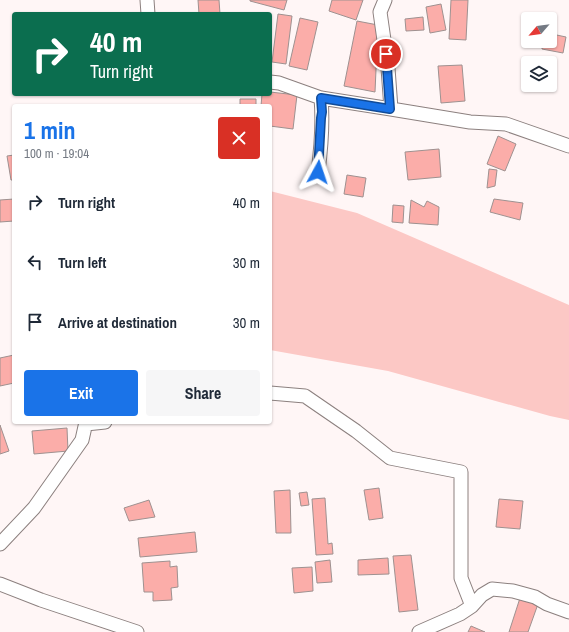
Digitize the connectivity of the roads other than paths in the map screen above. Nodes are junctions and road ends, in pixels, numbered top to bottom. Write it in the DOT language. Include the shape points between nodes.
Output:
graph roads {
  1 [pos="147,0"];
  2 [pos="385,0"];
  3 [pos="148,12"];
  4 [pos="272,82"];
  5 [pos="321,98"];
  6 [pos="390,109"];
  7 [pos="569,146"];
  8 [pos="318,172"];
  9 [pos="272,393"];
  10 [pos="86,424"];
  11 [pos="0,544"];
  12 [pos="0,584"];
  13 [pos="472,606"];
  14 [pos="569,612"];
  15 [pos="120,629"];
  16 [pos="137,632"];
  17 [pos="419,632"];
  1 -- 3 [label="street"];
  2 -- 6 [label="street" via="380,12 388,68"];
  4 -- 5 [label="street"];
  5 -- 6 [label="street"];
  5 -- 8 [label="street"];
  6 -- 7 [label="street" via="470,122 506,124"];
  9 -- 13 [label="street" via="305,396 390,458 461,472 461,578"];
  10 -- 11 [label="street" via="82,440 34,508"];
  12 -- 15 [label="street"];
  13 -- 14 [label="street" via="492,589 535,597"];
  13 -- 17 [label="street"];
  15 -- 16 [label="street"];
}
